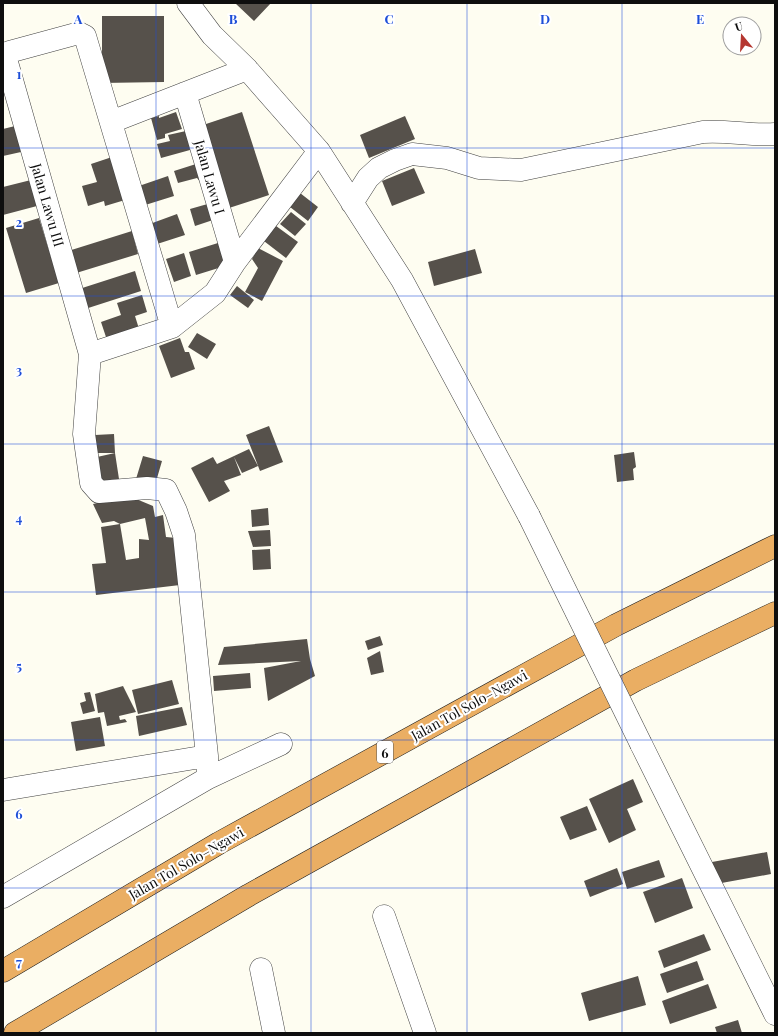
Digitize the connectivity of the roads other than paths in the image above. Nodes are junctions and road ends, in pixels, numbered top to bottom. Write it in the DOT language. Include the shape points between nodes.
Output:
graph roads {
  1 [pos="188,3"];
  2 [pos="247,69"];
  3 [pos="185,93"];
  4 [pos="111,122"];
  5 [pos="775,134"];
  6 [pos="319,151"];
  7 [pos="352,202"];
  8 [pos="235,262"];
  9 [pos="172,327"];
  10 [pos="90,354"];
  11 [pos="775,546"];
  12 [pos="775,613"];
  13 [pos="282,744"];
  14 [pos="207,756"];
  15 [pos="208,778"];
  16 [pos="3,790"];
  17 [pos="3,897"];
  18 [pos="384,916"];
  19 [pos="261,969"];
  20 [pos="3,971"];
  21 [pos="775,1014"];
  22 [pos="15,1033"];
  23 [pos="274,1033"];
  24 [pos="425,1033"];
  1 -- 2 [label="street" via="212,35"];
  2 -- 3 [label="street"];
  2 -- 6 [label="street"];
  3 -- 4 [label="street"];
  3 -- 8 [label="street, Jalan Lawu I"];
  4 -- 9 [label="street"];
  4 -- 10 [label="street, Jalan Lawu III" via="82,33 9,52 6,55"];
  5 -- 7 [label="street" via="761,135 722,130 703,132 521,170 479,168 447,158 412,154 379,168 368,178"];
  6 -- 7 [label="street"];
  6 -- 8 [label="street"];
  7 -- 21 [label="street, bridge" via="402,280 530,516"];
  8 -- 9 [label="street" via="215,293"];
  9 -- 10 [label="street"];
  10 -- 14 [label="street, Jalan Lawu III" via="84,434 91,483 99,492 148,488 166,490 184,534"];
  11 -- 20 [label="highway, Jalan Tol Solo–Ngawi / 6" via="588,640 219,843"];
  12 -- 22 [label="highway" via="629,684 249,895"];
  13 -- 15 [label="street"];
  14 -- 15 [label="street"];
  14 -- 16 [label="street"];
  15 -- 17 [label="street"];
  18 -- 24 [label="street"];
  19 -- 23 [label="street"];
}
